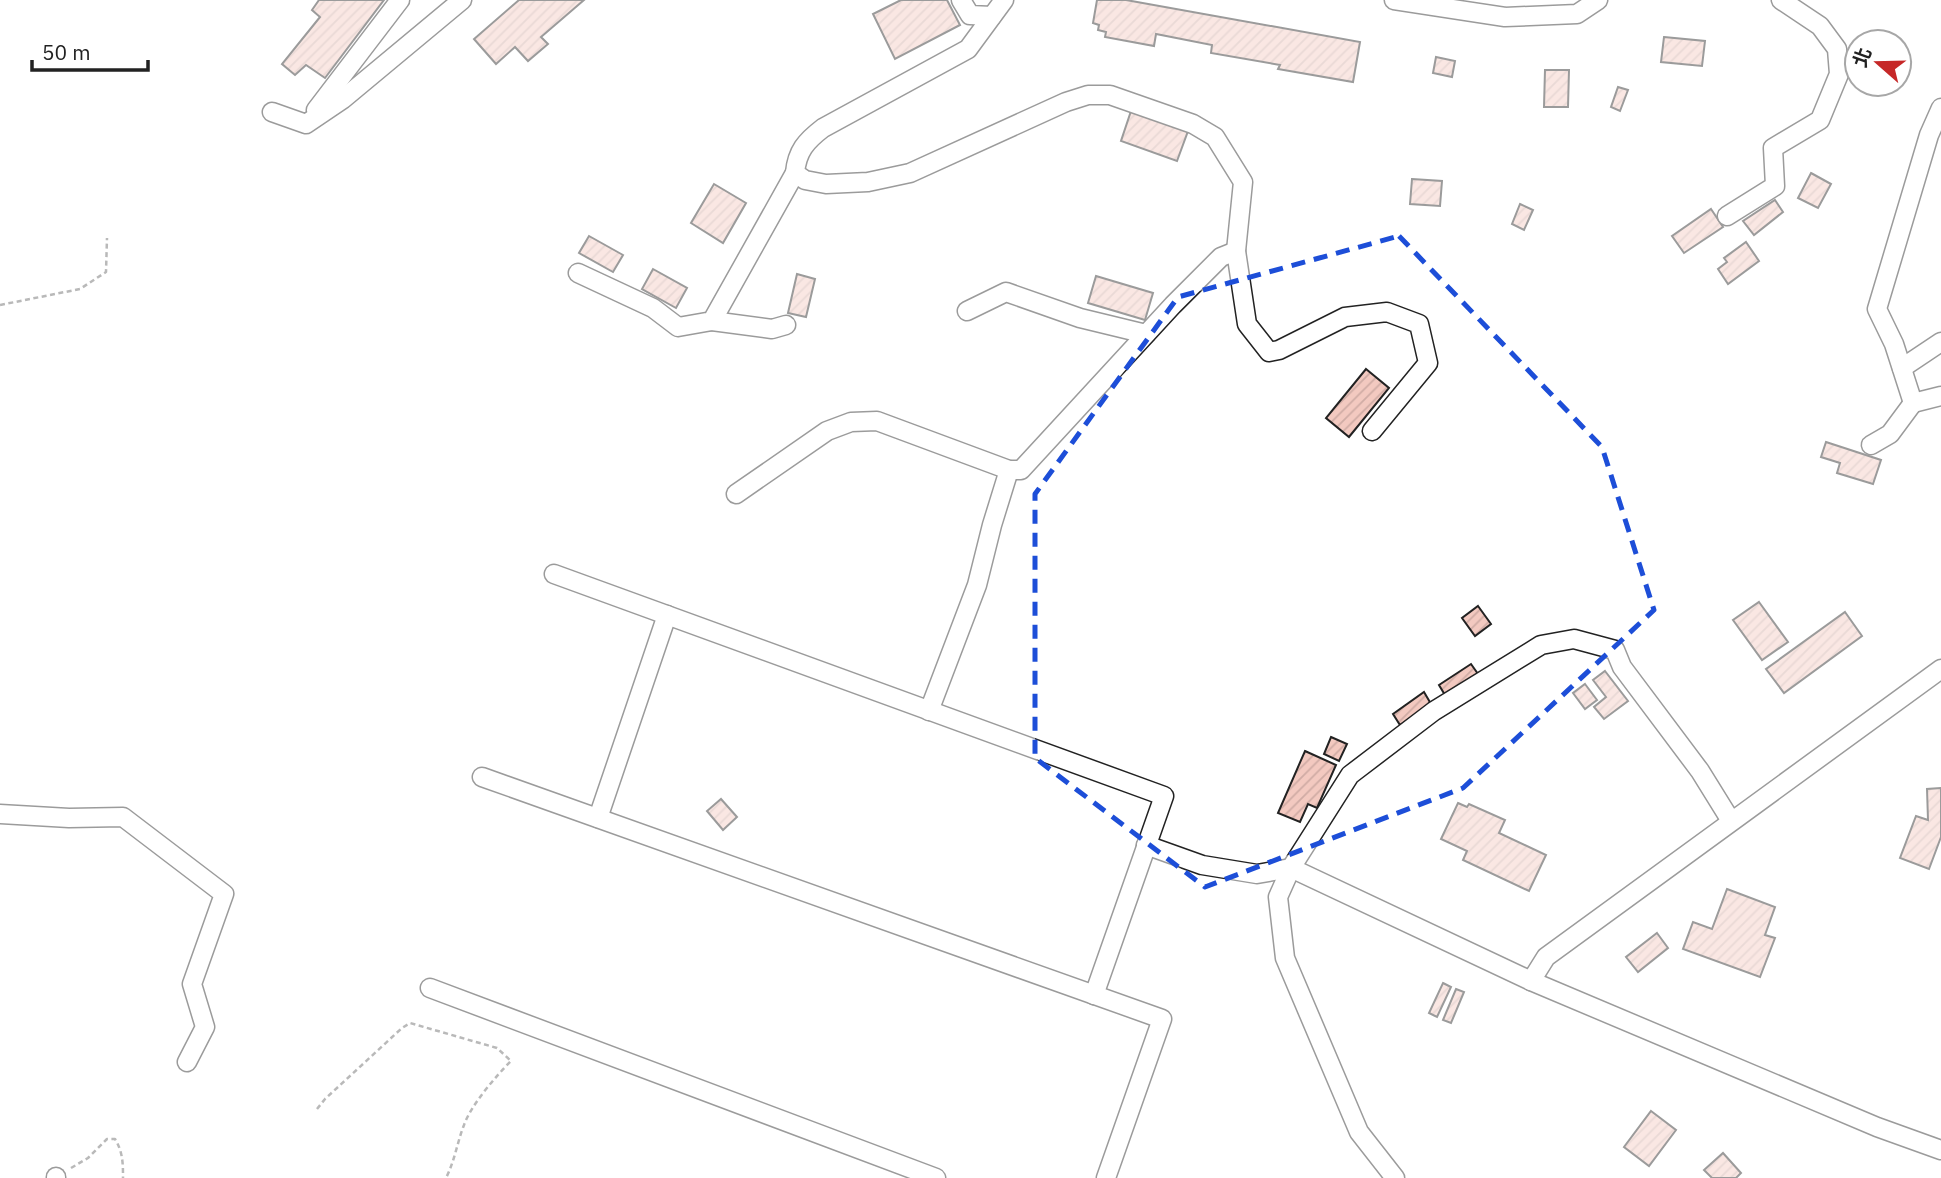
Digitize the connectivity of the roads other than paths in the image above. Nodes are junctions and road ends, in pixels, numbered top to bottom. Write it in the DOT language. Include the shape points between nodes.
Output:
graph roads {
  1 [pos="400,0"];
  2 [pos="462,0"];
  3 [pos="961,0"];
  4 [pos="1004,0"];
  5 [pos="1394,0"];
  6 [pos="1598,0"];
  7 [pos="1781,0"];
  8 [pos="1557,7"];
  9 [pos="992,16"];
  10 [pos="1941,107"];
  11 [pos="272,112"];
  12 [pos="306,124"];
  13 [pos="795,173"];
  14 [pos="1727,216"];
  15 [pos="1236,251"];
  16 [pos="578,272"];
  17 [pos="967,311"];
  18 [pos="712,321"];
  19 [pos="786,325"];
  20 [pos="1146,334"];
  21 [pos="1941,342"];
  22 [pos="1902,368"];
  23 [pos="1941,396"];
  24 [pos="1913,403"];
  25 [pos="1372,431"];
  26 [pos="1871,445"];
  27 [pos="1009,470"];
  28 [pos="736,494"];
  29 [pos="554,574"];
  30 [pos="667,615"];
  31 [pos="1941,669"];
  32 [pos="929,710"];
  33 [pos="482,777"];
  34 [pos="0,814"];
  35 [pos="598,818"];
  36 [pos="1731,821"];
  37 [pos="1146,845"];
  38 [pos="1291,868"];
  39 [pos="1531,981"];
  40 [pos="430,988"];
  41 [pos="1094,995"];
  42 [pos="187,1062"];
  43 [pos="1941,1150"];
  44 [pos="936,1178"];
  45 [pos="1106,1178"];
  46 [pos="1395,1178"];
  1 -- 12 [label="lane"];
  2 -- 12 [label="lane"];
  3 -- 9 [label="lane" via="970,15"];
  4 -- 9 [label="lane"];
  5 -- 8 [label="lane" via="1505,17"];
  6 -- 8 [label="lane" via="1577,13"];
  7 -- 14 [label="lane" via="1826,33 1837,48 1839,74 1821,120 1773,148 1775,186"];
  9 -- 13 [label="lane" via="968,49 822,128 807,140 796,160"];
  10 -- 22 [label="lane" via="1877,309"];
  11 -- 12 [label="lane"];
  13 -- 15 [label="lane" via="827,184 910,173 1066,102 1110,95 1193,124 1215,137 1243,182"];
  13 -- 18 [label="lane"];
  15 -- 20 [label="lane" via="1222,257"];
  15 -- 25 [label="lane" via="1247,324 1269,352 1345,317 1387,312 1419,324 1427,363"];
  16 -- 18 [label="lane" via="653,308 678,327"];
  17 -- 20 [label="lane" via="1006,292 1080,318"];
  18 -- 19 [label="lane" via="772,330"];
  20 -- 27 [label="lane" via="1021,470"];
  21 -- 22 [label="lane"];
  22 -- 24 [label="lane"];
  23 -- 24 [label="lane"];
  24 -- 26 [label="lane" via="1890,434"];
  27 -- 28 [label="lane" via="877,421 851,422 827,431"];
  27 -- 32 [label="lane" via="977,585"];
  29 -- 30 [label="lane"];
  30 -- 32 [label="lane"];
  30 -- 35 [label="lane"];
  31 -- 36 [label="lane"];
  32 -- 37 [label="lane" via="1164,796"];
  33 -- 35 [label="lane"];
  34 -- 42 [label="lane" via="123,817 224,894 192,984 205,1027"];
  35 -- 41 [label="lane"];
  36 -- 38 [label="lane" via="1700,771 1622,667 1615,650 1574,639 1529,652 1434,710 1350,775"];
  36 -- 39 [label="lane" via="1546,957"];
  37 -- 38 [label="lane" via="1202,865 1257,874"];
  37 -- 41 [label="lane"];
  38 -- 39 [label="lane"];
  38 -- 46 [label="lane" via="1278,897 1285,958 1359,1132"];
  39 -- 43 [label="lane"];
  40 -- 44 [label="lane"];
  41 -- 45 [label="lane" via="1162,1019"];
}
